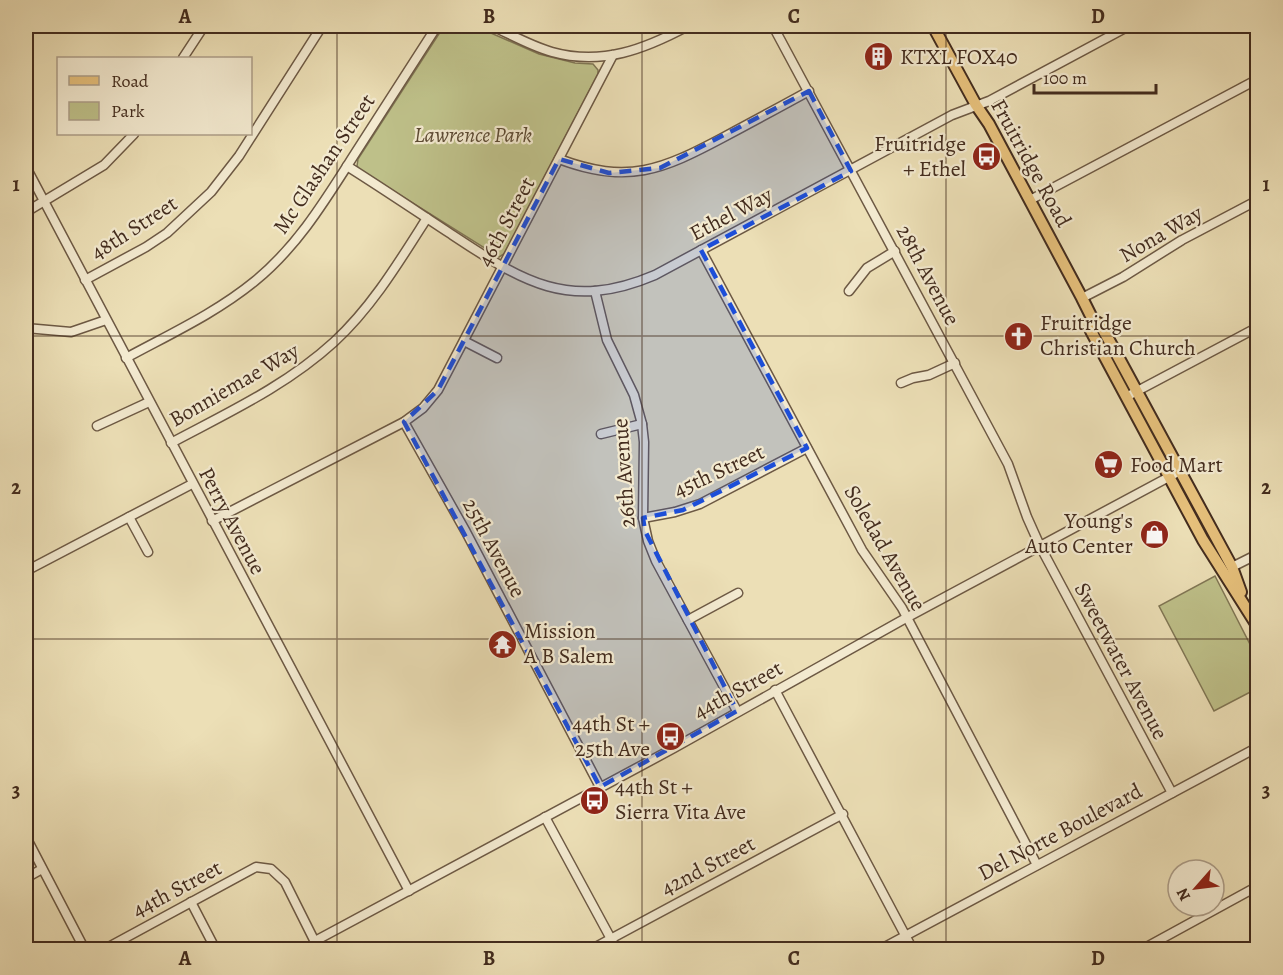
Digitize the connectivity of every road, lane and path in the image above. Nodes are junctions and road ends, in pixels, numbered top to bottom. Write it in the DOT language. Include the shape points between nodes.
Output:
graph roads {
  1 [pos="204,26"];
  2 [pos="322,26"];
  3 [pos="437,26"];
  4 [pos="492,26"];
  5 [pos="688,26"];
  6 [pos="773,26"];
  7 [pos="933,26"];
  8 [pos="1129,26"];
  9 [pos="614,55"];
  10 [pos="184,57"];
  11 [pos="1257,79"];
  12 [pos="809,91"];
  13 [pos="976,105"];
  14 [pos="133,135"];
  15 [pos="559,159"];
  16 [pos="347,166"];
  17 [pos="26,167"];
  18 [pos="851,171"];
  19 [pos="1030,200"];
  20 [pos="1257,200"];
  21 [pos="44,201"];
  22 [pos="26,212"];
  23 [pos="427,218"];
  24 [pos="701,250"];
  25 [pos="895,251"];
  26 [pos="502,268"];
  27 [pos="85,280"];
  28 [pos="595,291"];
  29 [pos="849,291"];
  30 [pos="1082,298"];
  31 [pos="106,320"];
  32 [pos="1093,320"];
  33 [pos="1257,327"];
  34 [pos="26,328"];
  35 [pos="464,341"];
  36 [pos="126,358"];
  37 [pos="497,358"];
  38 [pos="955,363"];
  39 [pos="901,383"];
  40 [pos="1136,391"];
  41 [pos="1126,397"];
  42 [pos="149,402"];
  43 [pos="404,422"];
  44 [pos="642,424"];
  45 [pos="97,426"];
  46 [pos="601,434"];
  47 [pos="171,443"];
  48 [pos="807,448"];
  49 [pos="1180,471"];
  50 [pos="1169,477"];
  51 [pos="192,484"];
  52 [pos="129,517"];
  53 [pos="643,518"];
  54 [pos="212,521"];
  55 [pos="1040,546"];
  56 [pos="148,552"];
  57 [pos="1257,554"];
  58 [pos="1232,567"];
  59 [pos="26,571"];
  60 [pos="738,593"];
  61 [pos="1248,609"];
  62 [pos="906,618"];
  63 [pos="688,620"];
  64 [pos="1257,627"];
  65 [pos="776,690"];
  66 [pos="736,711"];
  67 [pos="1257,747"];
  68 [pos="600,787"];
  69 [pos="1172,792"];
  70 [pos="843,814"];
  71 [pos="545,817"];
  72 [pos="26,837"];
  73 [pos="1037,865"];
  74 [pos="42,869"];
  75 [pos="26,878"];
  76 [pos="1257,886"];
  77 [pos="409,891"];
  78 [pos="191,902"];
  79 [pos="906,935"];
  80 [pos="611,938"];
  81 [pos="317,945"];
  82 [pos="85,950"];
  83 [pos="103,950"];
  84 [pos="216,950"];
  85 [pos="590,950"];
  86 [pos="617,950"];
  87 [pos="879,950"];
  88 [pos="914,950"];
  89 [pos="1141,950"];
  1 -- 10 [label="street"];
  2 -- 27 [label="street, 48th Street" via="239,156 211,192 167,233"];
  3 -- 16 [label="street, Mc Glashan Street"];
  4 -- 9 [label="street" via="552,52 588,57"];
  5 -- 9 [label="street" via="651,45"];
  6 -- 12 [label="street, 28th Avenue"];
  7 -- 13 [label="main road, Fruitridge Road"];
  8 -- 13 [label="street, Ethel Way"];
  9 -- 15 [label="street, 46th Street"];
  11 -- 19 [label="street"];
  12 -- 15 [label="street" via="660,168 609,173"];
  12 -- 18 [label="street, 28th Avenue"];
  13 -- 18 [label="street, Ethel Way"];
  13 -- 19 [label="main road, Fruitridge Road"];
  14 -- 21 [label="street" via="104,165"];
  15 -- 26 [label="street, 46th Street"];
  16 -- 23 [label="street, Ethel Way"];
  16 -- 36 [label="street, Mc Glashan Street" via="290,248 256,280 214,311"];
  17 -- 21 [label="street, Perry Avenue"];
  18 -- 24 [label="street, Ethel Way"];
  18 -- 25 [label="street, 28th Avenue"];
  19 -- 30 [label="main road, Fruitridge Road"];
  20 -- 30 [label="street, Nona Way"];
  21 -- 22 [label="street"];
  21 -- 27 [label="street, Perry Avenue"];
  23 -- 26 [label="street, Ethel Way"];
  23 -- 47 [label="street, Bonniemae Way" via="368,305 322,352 271,389"];
  24 -- 28 [label="street, Ethel Way" via="640,281"];
  24 -- 48 [label="street, Soledad Avenue"];
  25 -- 29 [label="street" via="867,268"];
  25 -- 38 [label="street, 28th Avenue"];
  26 -- 28 [label="street, Ethel Way" via="554,288"];
  26 -- 35 [label="street, 46th Street"];
  27 -- 31 [label="street, Perry Avenue"];
  28 -- 44 [label="street, 26th Avenue" via="607,340 634,395"];
  30 -- 32 [label="main road, Fruitridge Road"];
  31 -- 34 [label="street" via="71,332"];
  31 -- 36 [label="street, Perry Avenue"];
  32 -- 40 [label="main road, Fruitridge Road" via="1100,324"];
  32 -- 41 [label="main road, Fruitridge Road" via="1091,330"];
  33 -- 40 [label="street"];
  35 -- 37 [label="street"];
  35 -- 43 [label="street, 46th Street" via="438,390"];
  36 -- 42 [label="street, Perry Avenue"];
  38 -- 39 [label="street"];
  38 -- 55 [label="street, 28th Avenue" via="1008,464"];
  40 -- 41 [label="street"];
  40 -- 49 [label="main road, Fruitridge Road"];
  41 -- 50 [label="main road, Fruitridge Road"];
  42 -- 45 [label="street"];
  42 -- 47 [label="street, Perry Avenue"];
  43 -- 54 [label="street, 46th Street"];
  43 -- 68 [label="street, 25th Avenue"];
  44 -- 46 [label="street"];
  44 -- 53 [label="street, 26th Avenue"];
  47 -- 51 [label="street, Perry Avenue"];
  48 -- 53 [label="street, 45th Street" via="700,504"];
  48 -- 62 [label="street, Soledad Avenue" via="869,562"];
  49 -- 50 [label="street, 44th Street"];
  49 -- 58 [label="main road, Fruitridge Road"];
  50 -- 55 [label="street, 44th Street"];
  50 -- 61 [label="main road, Fruitridge Road" via="1221,571"];
  51 -- 52 [label="street"];
  51 -- 54 [label="street, Perry Avenue"];
  52 -- 56 [label="street"];
  52 -- 59 [label="street"];
  53 -- 63 [label="street, 26th Avenue" via="651,551"];
  54 -- 77 [label="street, Perry Avenue"];
  55 -- 62 [label="street, 44th Street"];
  55 -- 69 [label="street, Sweetwater Avenue"];
  57 -- 58 [label="street"];
  58 -- 61 [label="main road, Fruitridge Road"];
  60 -- 63 [label="street"];
  61 -- 64 [label="main road, Fruitridge Road"];
  62 -- 65 [label="street, 44th Street"];
  62 -- 73 [label="street, Soledad Avenue"];
  63 -- 66 [label="street, 26th Avenue"];
  65 -- 66 [label="street, 44th Street"];
  65 -- 70 [label="street"];
  66 -- 68 [label="street, 44th Street"];
  67 -- 69 [label="street, Del Norte Boulevard"];
  68 -- 71 [label="street, 44th Street"];
  69 -- 73 [label="street, Del Norte Boulevard"];
  70 -- 79 [label="street"];
  70 -- 80 [label="street, 42nd Street"];
  71 -- 77 [label="street, 44th Street"];
  71 -- 80 [label="street"];
  72 -- 74 [label="street"];
  73 -- 79 [label="street, Del Norte Boulevard"];
  74 -- 75 [label="street"];
  74 -- 82 [label="street"];
  76 -- 89 [label="street"];
  77 -- 81 [label="street, 44th Street"];
  78 -- 81 [label="street, 44th Street" via="256,867 270,869 285,882"];
  78 -- 83 [label="street, 44th Street"];
  78 -- 84 [label="street"];
  79 -- 87 [label="street, Del Norte Boulevard"];
  79 -- 88 [label="street"];
  80 -- 85 [label="street, 42nd Street"];
  80 -- 86 [label="street"];
}
